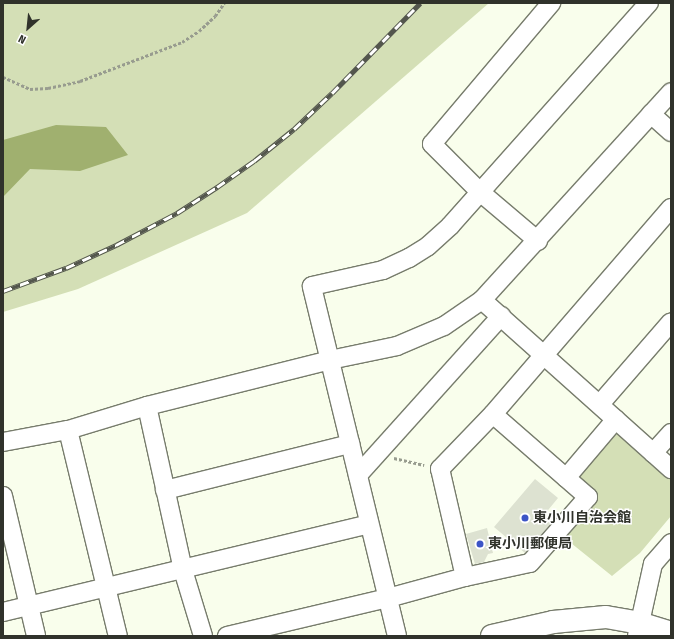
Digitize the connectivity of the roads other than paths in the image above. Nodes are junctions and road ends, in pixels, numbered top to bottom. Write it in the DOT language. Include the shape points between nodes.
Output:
graph roads {
  1 [pos="551,3"];
  2 [pos="649,3"];
  3 [pos="671,92"];
  4 [pos="651,114"];
  5 [pos="671,132"];
  6 [pos="480,192"];
  7 [pos="671,208"];
  8 [pos="538,241"];
  9 [pos="482,300"];
  10 [pos="501,316"];
  11 [pos="671,322"];
  12 [pos="545,355"];
  13 [pos="330,360"];
  14 [pos="600,404"];
  15 [pos="146,406"];
  16 [pos="493,414"];
  17 [pos="616,419"];
  18 [pos="68,430"];
  19 [pos="671,433"];
  20 [pos="3,442"];
  21 [pos="350,444"];
  22 [pos="653,453"];
  23 [pos="671,469"];
  24 [pos="358,475"];
  25 [pos="566,478"];
  26 [pos="165,490"];
  27 [pos="3,496"];
  28 [pos="6,522"];
  29 [pos="369,524"];
  30 [pos="671,543"];
  31 [pos="182,570"];
  32 [pos="465,577"];
  33 [pos="106,588"];
  34 [pos="388,598"];
  35 [pos="29,607"];
  36 [pos="3,612"];
  37 [pos="638,629"];
  38 [pos="671,633"];
  39 [pos="36,636"];
  40 [pos="118,636"];
  41 [pos="203,636"];
  42 [pos="227,636"];
  43 [pos="397,636"];
  44 [pos="492,636"];
  1 -- 6 [label="street" via="432,144"];
  2 -- 6 [label="street"];
  3 -- 4 [label="street"];
  4 -- 5 [label="street"];
  4 -- 8 [label="street"];
  6 -- 8 [label="street"];
  6 -- 13 [label="street" via="450,226 428,246 409,258 383,270 312,286"];
  7 -- 12 [label="street"];
  8 -- 9 [label="street"];
  9 -- 10 [label="street"];
  9 -- 13 [label="street" via="444,326 397,346"];
  10 -- 12 [label="street"];
  10 -- 24 [label="street"];
  11 -- 14 [label="street"];
  12 -- 14 [label="street"];
  12 -- 16 [label="street"];
  13 -- 15 [label="street"];
  13 -- 21 [label="street"];
  14 -- 17 [label="street"];
  15 -- 18 [label="street"];
  15 -- 26 [label="street"];
  16 -- 25 [label="street"];
  16 -- 32 [label="street" via="440,469"];
  17 -- 22 [label="street"];
  17 -- 25 [label="street"];
  18 -- 20 [label="street"];
  18 -- 33 [label="street"];
  19 -- 22 [label="street"];
  21 -- 24 [label="street"];
  21 -- 26 [label="street"];
  22 -- 23 [label="street"];
  24 -- 29 [label="street"];
  25 -- 32 [label="street" via="588,497 530,563"];
  26 -- 31 [label="street"];
  27 -- 28 [label="street"];
  28 -- 35 [label="street"];
  29 -- 31 [label="street"];
  29 -- 34 [label="street"];
  30 -- 37 [label="street" via="653,564"];
  31 -- 33 [label="street"];
  31 -- 41 [label="street"];
  32 -- 34 [label="street"];
  33 -- 35 [label="street"];
  33 -- 40 [label="street"];
  34 -- 42 [label="street"];
  34 -- 43 [label="street"];
  35 -- 36 [label="street"];
  35 -- 39 [label="street"];
  37 -- 38 [label="street"];
  37 -- 44 [label="street" via="606,617 561,621"];
}
